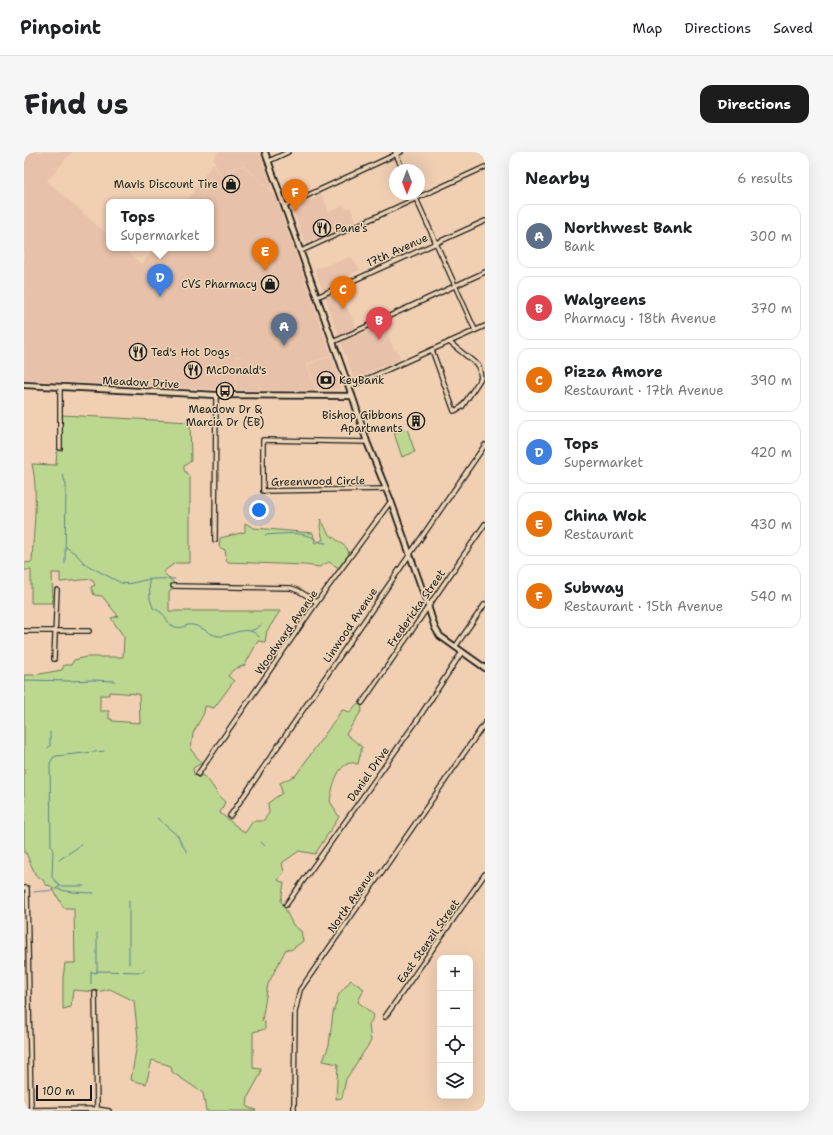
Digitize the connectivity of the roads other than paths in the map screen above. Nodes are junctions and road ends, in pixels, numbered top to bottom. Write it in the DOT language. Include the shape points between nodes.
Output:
graph roads {
  1 [pos="266,152"];
  2 [pos="288,152"];
  3 [pos="401,152"];
  4 [pos="395,153"];
  5 [pos="269,161"];
  6 [pos="400,164"];
  7 [pos="485,168"];
  8 [pos="425,195"];
  9 [pos="414,200"];
  10 [pos="416,200"];
  11 [pos="285,206"];
  12 [pos="485,221"];
  13 [pos="436,243"];
  14 [pos="301,251"];
  15 [pos="485,272"];
  16 [pos="455,286"];
  17 [pos="317,296"];
  18 [pos="485,326"];
  19 [pos="475,330"];
  20 [pos="333,342"];
  21 [pos="449,342"];
  22 [pos="432,350"];
  23 [pos="24,385"];
  24 [pos="60,387"];
  25 [pos="349,387"];
  26 [pos="216,395"];
  27 [pos="352,396"];
  28 [pos="367,442"];
  29 [pos="485,445"];
  30 [pos="60,448"];
  31 [pos="386,489"];
  32 [pos="391,501"];
  33 [pos="485,524"];
  34 [pos="215,540"];
  35 [pos="409,555"];
  36 [pos="173,586"];
  37 [pos="56,590"];
  38 [pos="317,602"];
  39 [pos="485,604"];
  40 [pos="428,606"];
  41 [pos="24,631"];
  42 [pos="55,631"];
  43 [pos="89,631"];
  44 [pos="455,647"];
  45 [pos="462,652"];
  46 [pos="54,659"];
  47 [pos="485,668"];
  48 [pos="362,703"];
  49 [pos="485,722"];
  50 [pos="198,774"];
  51 [pos="230,816"];
  52 [pos="485,874"];
  53 [pos="25,888"];
  54 [pos="286,905"];
  55 [pos="96,993"];
  56 [pos="385,1017"];
  57 [pos="97,1109"];
  58 [pos="24,1110"];
  59 [pos="31,1110"];
  60 [pos="109,1111"];
  61 [pos="294,1111"];
  1 -- 5 [label="street"];
  2 -- 5 [label="street"];
  3 -- 4 [label="street"];
  4 -- 6 [label="street"];
  4 -- 11 [label="street"];
  5 -- 11 [label="street"];
  7 -- 8 [label="street"];
  9 -- 14 [label="street"];
  10 -- 13 [label="street"];
  11 -- 14 [label="street"];
  12 -- 13 [label="street, 17th Avenue"];
  13 -- 16 [label="street"];
  13 -- 17 [label="street, 17th Avenue"];
  14 -- 17 [label="street"];
  15 -- 16 [label="street"];
  16 -- 19 [label="street"];
  16 -- 20 [label="street"];
  17 -- 20 [label="street"];
  18 -- 19 [label="street"];
  19 -- 21 [label="street"];
  20 -- 25 [label="street"];
  21 -- 22 [label="street"];
  21 -- 22 [label="street" via="479,366 481,378 462,408 454,411"];
  22 -- 25 [label="street"];
  23 -- 24 [label="street, Meadow Drive"];
  24 -- 26 [label="street, Meadow Drive"];
  24 -- 30 [label="street"];
  25 -- 27 [label="street"];
  26 -- 27 [label="street, Meadow Drive"];
  26 -- 34 [label="street"];
  27 -- 28 [label="street"];
  28 -- 31 [label="street"];
  28 -- 31 [label="street, Greenwood Circle" via="263,440 263,491"];
  29 -- 35 [label="street, Linwood Avenue"];
  31 -- 32 [label="street"];
  32 -- 35 [label="street"];
  32 -- 38 [label="street, Woodward Avenue"];
  33 -- 40 [label="street, Fredericka Street"];
  35 -- 40 [label="street"];
  35 -- 51 [label="street, Linwood Avenue"];
  36 -- 38 [label="street" via="291,588"];
  37 -- 42 [label="street"];
  38 -- 50 [label="street, Woodward Avenue"];
  39 -- 44 [label="street"];
  40 -- 44 [label="street" via="440,636"];
  40 -- 48 [label="street, Fredericka Street"];
  41 -- 42 [label="street"];
  42 -- 43 [label="street"];
  42 -- 46 [label="street"];
  44 -- 45 [label="street"];
  45 -- 47 [label="street"];
  45 -- 54 [label="street, Daniel Drive" via="416,722"];
  49 -- 61 [label="street, North Avenue" via="300,990 295,1012"];
  52 -- 56 [label="street, East Stenzil Street"];
  53 -- 59 [label="street"];
  55 -- 57 [label="street"];
  57 -- 59 [label="street"];
  57 -- 60 [label="street"];
  58 -- 59 [label="street"];
}
